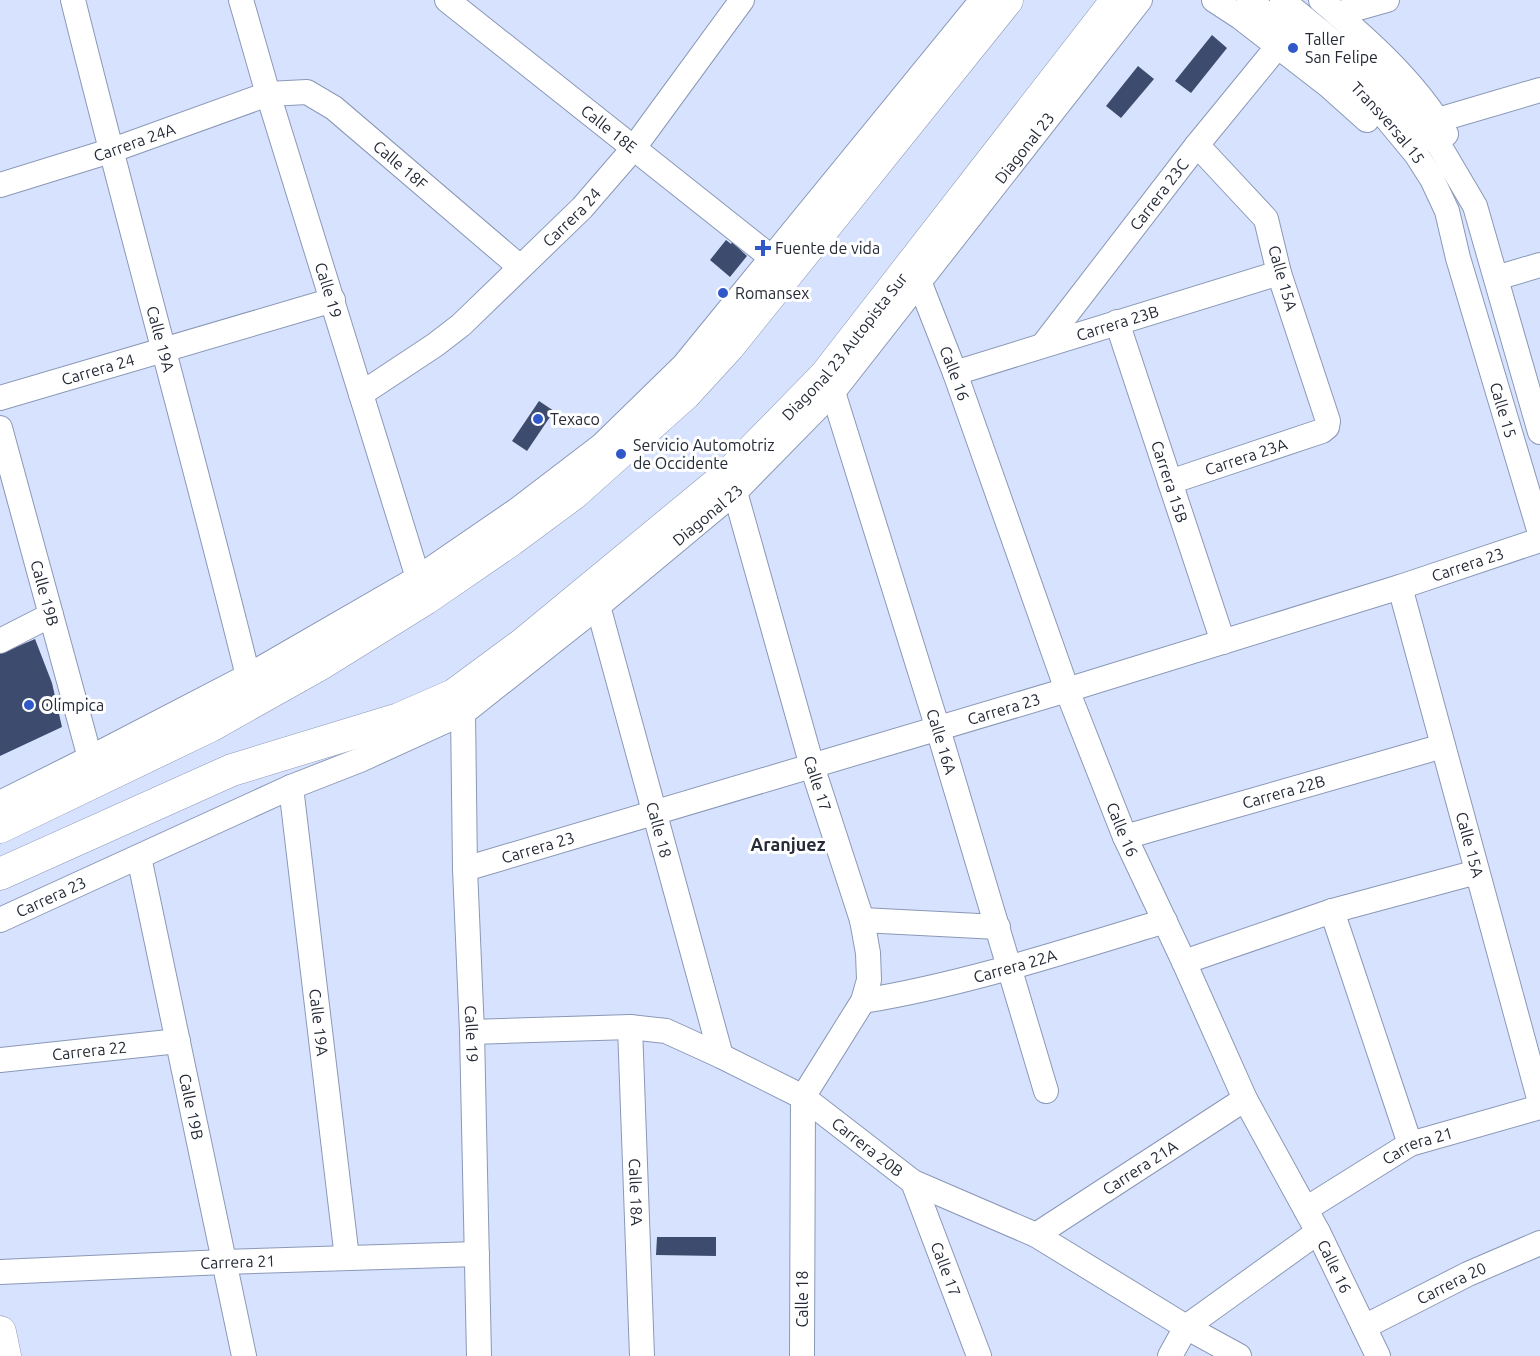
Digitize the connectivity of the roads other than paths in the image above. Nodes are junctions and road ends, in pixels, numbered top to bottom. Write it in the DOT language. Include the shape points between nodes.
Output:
graph roads {
  1 [pos="74,0"];
  2 [pos="241,0"];
  3 [pos="447,0"];
  4 [pos="982,0"];
  5 [pos="1007,0"];
  6 [pos="1214,0"];
  7 [pos="1249,0"];
  8 [pos="1282,0"];
  9 [pos="1387,0"];
  10 [pos="1136,2"];
  11 [pos="734,3"];
  12 [pos="1329,7"];
  13 [pos="1278,46"];
  14 [pos="1540,90"];
  15 [pos="268,94"];
  16 [pos="1438,120"];
  17 [pos="1197,146"];
  18 [pos="633,149"];
  19 [pos="110,150"];
  20 [pos="0,185"];
  21 [pos="1475,206"];
  22 [pos="772,258"];
  23 [pos="1458,258"];
  24 [pos="1540,265"];
  25 [pos="520,267"];
  26 [pos="1279,273"];
  27 [pos="1496,278"];
  28 [pos="919,281"];
  29 [pos="1467,286"];
  30 [pos="743,295"];
  31 [pos="333,300"];
  32 [pos="1117,322"];
  33 [pos="1043,345"];
  34 [pos="729,346"];
  35 [pos="164,350"];
  36 [pos="684,364"];
  37 [pos="955,373"];
  38 [pos="833,392"];
  39 [pos="362,394"];
  40 [pos="0,398"];
  41 [pos="0,428"];
  42 [pos="1322,431"];
  43 [pos="1540,432"];
  44 [pos="1170,482"];
  45 [pos="735,492"];
  46 [pos="1540,533"];
  47 [pos="1540,540"];
  48 [pos="1400,587"];
  49 [pos="422,588"];
  50 [pos="598,606"];
  51 [pos="51,615"];
  52 [pos="0,641"];
  53 [pos="1223,642"];
  54 [pos="248,676"];
  55 [pos="1067,690"];
  56 [pos="458,704"];
  57 [pos="938,729"];
  58 [pos="1443,746"];
  59 [pos="90,759"];
  60 [pos="812,766"];
  61 [pos="291,787"];
  62 [pos="0,802"];
  63 [pos="654,813"];
  64 [pos="0,827"];
  65 [pos="1125,837"];
  66 [pos="139,856"];
  67 [pos="465,869"];
  68 [pos="1477,872"];
  69 [pos="0,874"];
  70 [pos="1332,911"];
  71 [pos="0,920"];
  72 [pos="862,920"];
  73 [pos="1165,921"];
  74 [pos="998,927"];
  75 [pos="1184,962"];
  76 [pos="1010,967"];
  77 [pos="863,1001"];
  78 [pos="630,1027"];
  79 [pos="472,1032"];
  80 [pos="178,1041"];
  81 [pos="721,1056"];
  82 [pos="0,1060"];
  83 [pos="1046,1091"];
  84 [pos="803,1097"];
  85 [pos="1245,1099"];
  86 [pos="1540,1102"];
  87 [pos="1540,1107"];
  88 [pos="1410,1144"];
  89 [pos="913,1182"];
  90 [pos="1306,1209"];
  91 [pos="1318,1232"];
  92 [pos="1036,1235"];
  93 [pos="1540,1243"];
  94 [pos="477,1254"];
  95 [pos="347,1257"];
  96 [pos="224,1262"];
  97 [pos="0,1272"];
  98 [pos="1186,1327"];
  99 [pos="1364,1327"];
  100 [pos="0,1332"];
  101 [pos="5,1356"];
  102 [pos="244,1356"];
  103 [pos="479,1356"];
  104 [pos="642,1356"];
  105 [pos="802,1356"];
  106 [pos="979,1356"];
  107 [pos="1170,1356"];
  108 [pos="1239,1356"];
  109 [pos="1378,1356"];
  1 -- 19 [label="street, Calle 19A"];
  2 -- 15 [label="street, Calle 19"];
  3 -- 18 [label="street, Calle 18E"];
  4 -- 22 [label="street"];
  5 -- 34 [label="main road"];
  6 -- 13 [label="street"];
  7 -- 23 [label="street, Transversal 15" via="1351,81 1388,119 1432,179 1447,211"];
  8 -- 21 [label="street, Transversal 15" via="1387,86 1439,145"];
  9 -- 12 [label="street"];
  10 -- 28 [label="street, Diagonal 23"];
  10 -- 56 [label="main road, Diagonal 23 Autopista Sur" via="825,376 728,475 523,644"];
  11 -- 18 [label="street, Carrera 24"];
  12 -- 16 [label="street" via="1405,79"];
  13 -- 17 [label="street, Carrera 23C"];
  13 -- 23 [label="street" via="1380,133 1422,187"];
  14 -- 16 [label="street"];
  15 -- 19 [label="street, Carrera 24A"];
  15 -- 25 [label="street, Calle 18F" via="307,92 334,108"];
  15 -- 31 [label="street, Calle 19"];
  16 -- 21 [label="street"];
  17 -- 26 [label="street, Calle 15A" via="1266,219"];
  17 -- 33 [label="street, Carrera 23C"];
  18 -- 22 [label="street, Calle 18E"];
  18 -- 25 [label="street, Carrera 24" via="582,208"];
  19 -- 20 [label="street, Carrera 24A"];
  19 -- 35 [label="street, Calle 19A"];
  21 -- 27 [label="street, Transversal 15"];
  22 -- 30 [label="street"];
  23 -- 29 [label="street, Transversal 15"];
  24 -- 27 [label="street"];
  25 -- 39 [label="street, Carrera 24" via="461,325"];
  26 -- 32 [label="street, Carrera 23B"];
  26 -- 42 [label="street, Calle 15A" via="1328,421"];
  27 -- 43 [label="street, Calle 15"];
  28 -- 37 [label="street, Calle 16"];
  28 -- 38 [label="street, Diagonal 23"];
  29 -- 46 [label="street, Calle 15"];
  30 -- 34 [label="main road"];
  30 -- 36 [label="street"];
  31 -- 35 [label="street, Carrera 24"];
  31 -- 39 [label="street, Calle 19"];
  32 -- 33 [label="street, Carrera 23B"];
  32 -- 44 [label="street, Carrera 15B"];
  33 -- 37 [label="street, Carrera 23B"];
  34 -- 36 [label="main road"];
  34 -- 49 [label="main road" via="684,394 573,494 511,540"];
  35 -- 40 [label="street, Carrera 24"];
  35 -- 54 [label="street, Calle 19A"];
  36 -- 49 [label="street" via="602,445"];
  37 -- 55 [label="street, Calle 16"];
  38 -- 45 [label="street, Diagonal 23"];
  38 -- 57 [label="street, Calle 16A"];
  39 -- 49 [label="street, Calle 19"];
  41 -- 51 [label="street, Calle 19B"];
  42 -- 44 [label="street, Carrera 23A"];
  44 -- 53 [label="street, Carrera 15B"];
  45 -- 50 [label="street, Diagonal 23"];
  45 -- 60 [label="street, Calle 17"];
  47 -- 48 [label="street, Carrera 23"];
  48 -- 53 [label="street, Carrera 23"];
  48 -- 58 [label="street, Calle 15A"];
  49 -- 54 [label="street"];
  49 -- 64 [label="main road" via="322,663 210,726"];
  50 -- 56 [label="street, Diagonal 23"];
  50 -- 63 [label="street, Calle 18"];
  51 -- 52 [label="street"];
  51 -- 59 [label="street, Calle 19B"];
  53 -- 55 [label="street, Carrera 23"];
  54 -- 59 [label="street"];
  55 -- 57 [label="street, Carrera 23"];
  55 -- 65 [label="street, Calle 16"];
  56 -- 61 [label="street, Carrera 23" via="360,760"];
  56 -- 67 [label="street, Calle 19"];
  56 -- 69 [label="main road, Diagonal 23 Autopista Sur" via="232,770"];
  57 -- 60 [label="street, Carrera 23"];
  57 -- 74 [label="street, Calle 16A"];
  58 -- 65 [label="street, Carrera 22B"];
  58 -- 68 [label="street, Calle 15A"];
  59 -- 62 [label="street"];
  60 -- 63 [label="street, Carrera 23"];
  60 -- 72 [label="street, Calle 17"];
  61 -- 66 [label="street, Carrera 23"];
  61 -- 95 [label="street, Calle 19A"];
  63 -- 67 [label="street, Carrera 23"];
  63 -- 81 [label="street, Calle 18"];
  65 -- 73 [label="street, Calle 16"];
  66 -- 71 [label="street, Carrera 23"];
  66 -- 80 [label="street, Calle 19B"];
  67 -- 79 [label="street, Calle 19"];
  68 -- 70 [label="street"];
  68 -- 86 [label="street, Calle 15A"];
  70 -- 75 [label="street"];
  70 -- 88 [label="street"];
  72 -- 74 [label="street"];
  72 -- 77 [label="street, Calle 17" via="869,980"];
  73 -- 75 [label="street, Calle 16"];
  73 -- 76 [label="street, Carrera 22A"];
  74 -- 76 [label="street, Calle 16A"];
  75 -- 85 [label="street, Calle 16"];
  76 -- 77 [label="street, Carrera 22A"];
  76 -- 83 [label="street, Calle 16A"];
  77 -- 84 [label="street, Calle 17"];
  78 -- 79 [label="street, Carrera 20B"];
  78 -- 81 [label="street, Carrera 20B" via="666,1031"];
  78 -- 104 [label="street, Calle 18A"];
  79 -- 94 [label="street, Calle 19"];
  80 -- 82 [label="street, Carrera 22"];
  80 -- 96 [label="street, Calle 19B"];
  81 -- 84 [label="street, Carrera 20B"];
  84 -- 89 [label="street, Carrera 20B"];
  84 -- 105 [label="street, Calle 18"];
  85 -- 90 [label="street, Calle 16"];
  85 -- 92 [label="street, Carrera 21A"];
  87 -- 88 [label="street, Carrera 21"];
  88 -- 90 [label="street, Carrera 21"];
  89 -- 92 [label="street, Carrera 20B"];
  89 -- 106 [label="street, Calle 17"];
  90 -- 91 [label="street, Calle 16"];
  91 -- 98 [label="street"];
  91 -- 99 [label="street, Calle 16"];
  92 -- 98 [label="street, Carrera 20B"];
  93 -- 99 [label="street, Carrera 20" via="1468,1274"];
  94 -- 95 [label="street, Carrera 21"];
  94 -- 103 [label="street, Calle 19"];
  95 -- 96 [label="street, Carrera 21"];
  96 -- 97 [label="street, Carrera 21"];
  96 -- 102 [label="street, Calle 19B"];
  98 -- 107 [label="street"];
  98 -- 108 [label="street, Carrera 20B"];
  99 -- 109 [label="street, Calle 16"];
  100 -- 101 [label="main road"];
}
